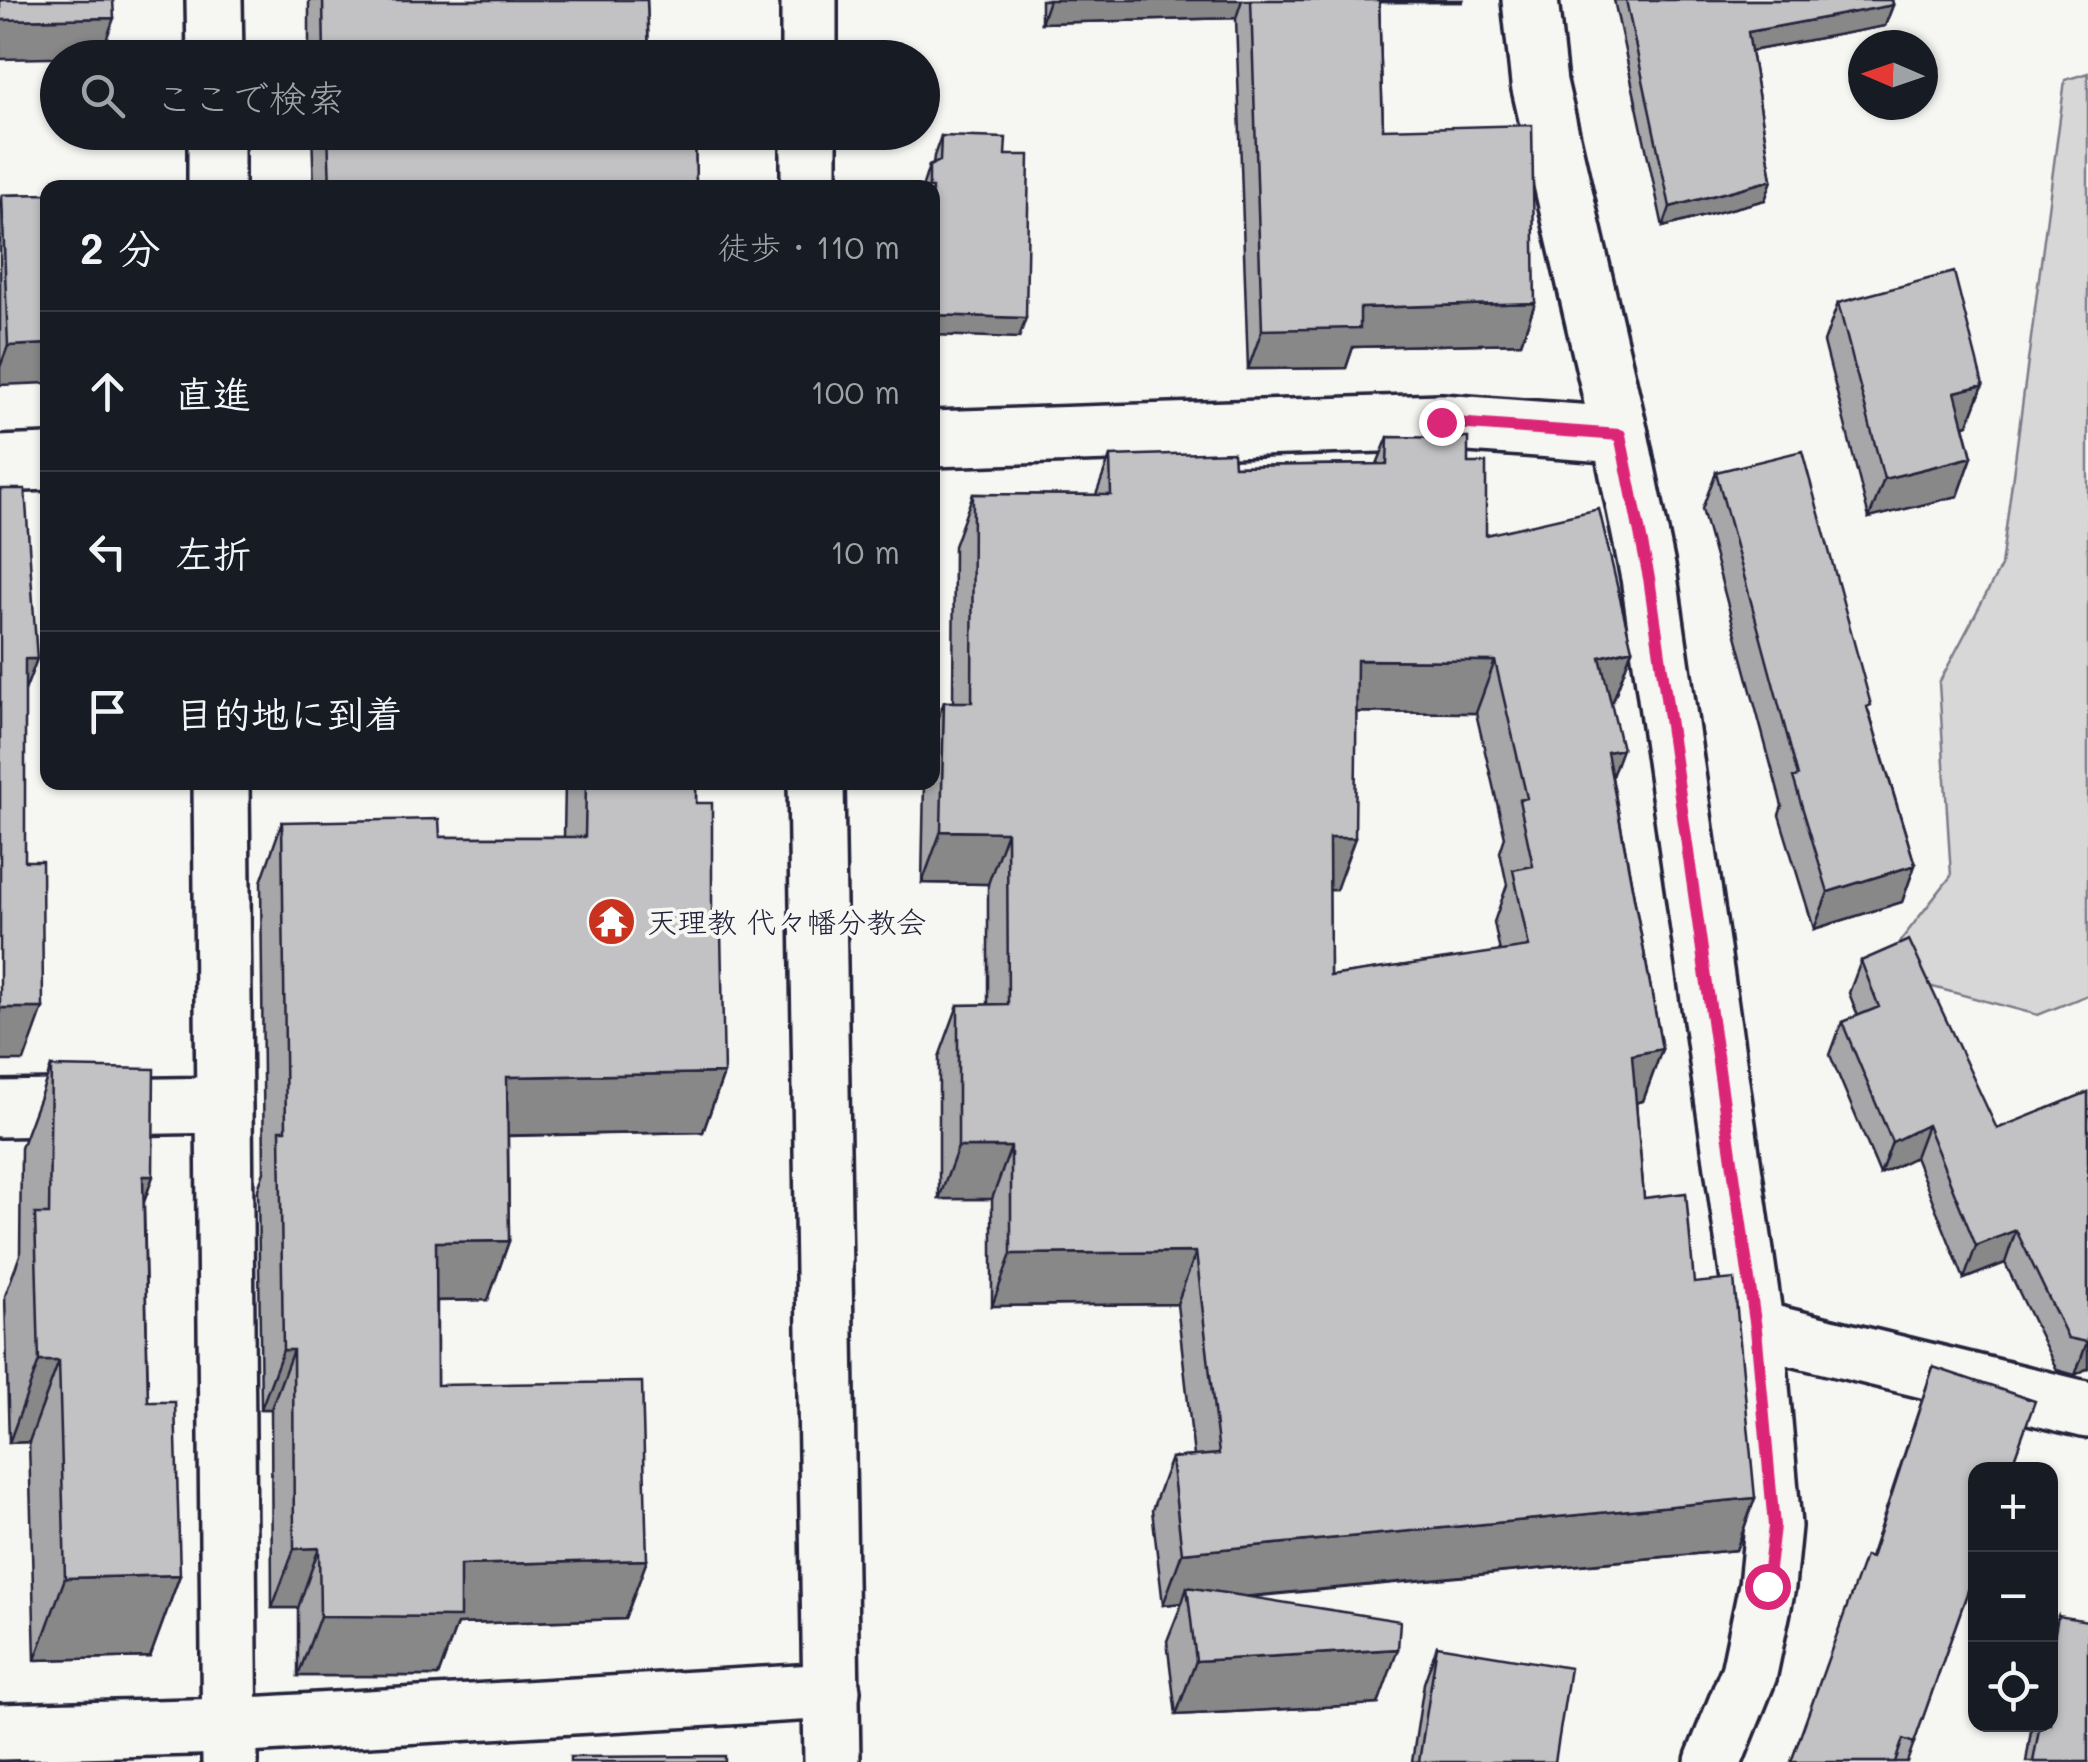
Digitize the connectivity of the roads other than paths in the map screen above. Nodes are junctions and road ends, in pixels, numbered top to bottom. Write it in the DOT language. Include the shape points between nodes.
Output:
graph roads {
  1 [pos="214,0"];
  2 [pos="809,0"];
  3 [pos="1530,0"];
  4 [pos="215,40"];
  5 [pos="809,40"];
  6 [pos="216,150"];
  7 [pos="809,150"];
  8 [pos="216,180"];
  9 [pos="809,180"];
  10 [pos="1620,435"];
  11 [pos="940,439"];
  12 [pos="40,462"];
  13 [pos="0,464"];
  14 [pos="220,790"];
  15 [pos="816,790"];
  16 [pos="224,1105"];
  17 [pos="0,1109"];
  18 [pos="1756,1329"];
  19 [pos="2088,1410"];
  20 [pos="832,1691"];
  21 [pos="0,1732"];
  22 [pos="230,1744"];
  23 [pos="832,1762"];
  24 [pos="1713,1762"];
  1 -- 4 [label="street"];
  2 -- 5 [label="street"];
  3 -- 10 [label="street" via="1539,83"];
  6 -- 8 [label="street"];
  7 -- 9 [label="street"];
  10 -- 11 [label="street" via="1441,422"];
  10 -- 18 [label="street" via="1649,578"];
  12 -- 13 [label="street"];
  14 -- 16 [label="street"];
  15 -- 20 [label="street"];
  16 -- 17 [label="street"];
  16 -- 22 [label="street"];
  18 -- 19 [label="street"];
  18 -- 24 [label="street" via="1774,1526 1750,1673"];
  20 -- 22 [label="street"];
  20 -- 23 [label="street"];
  21 -- 22 [label="street"];
}
